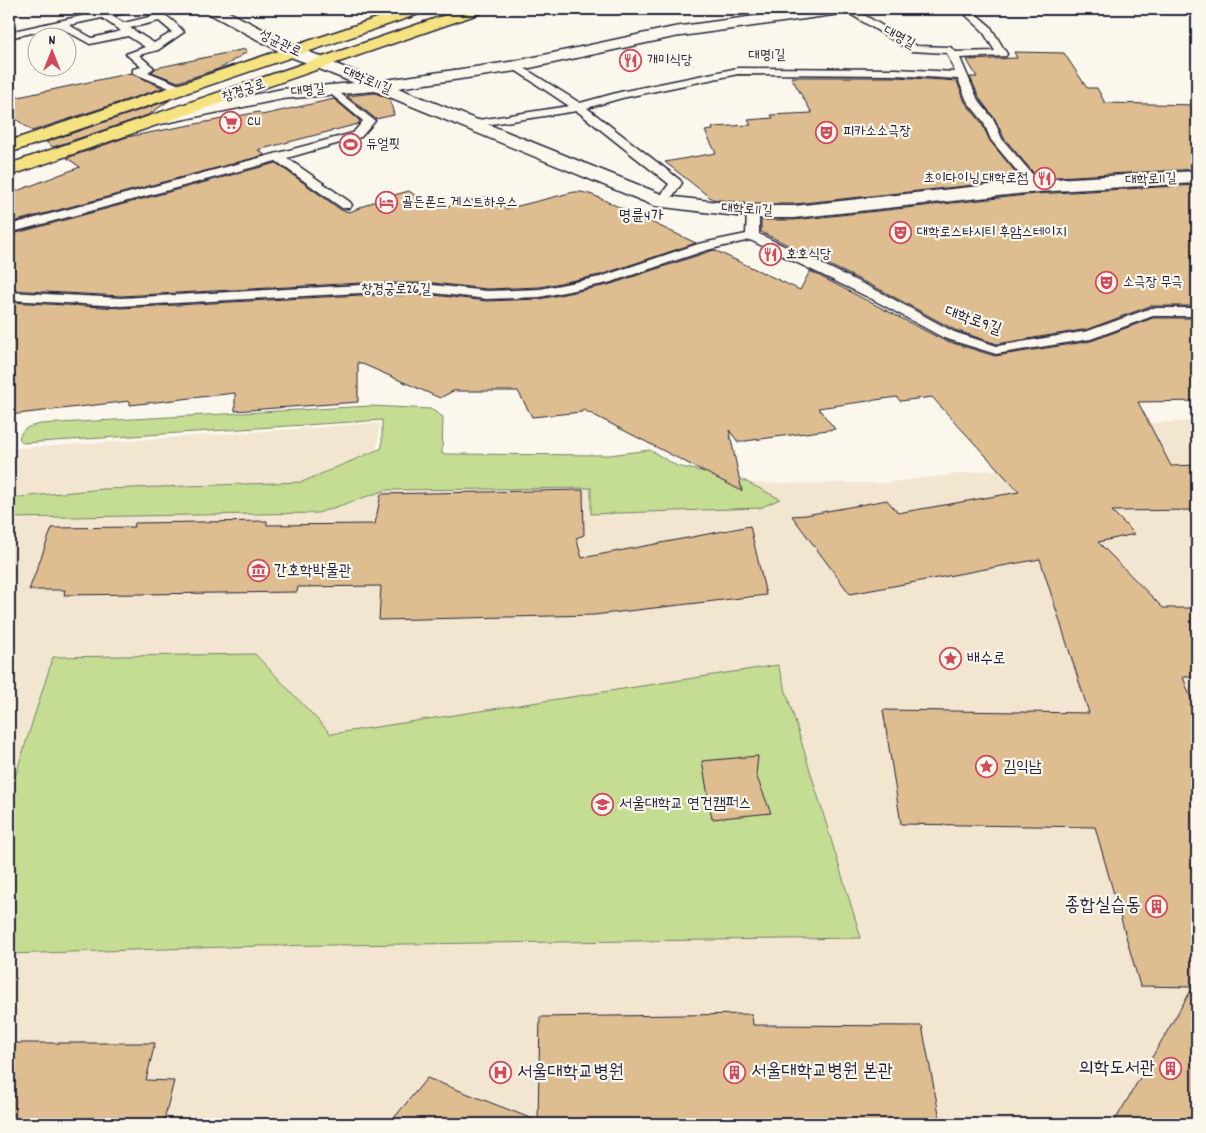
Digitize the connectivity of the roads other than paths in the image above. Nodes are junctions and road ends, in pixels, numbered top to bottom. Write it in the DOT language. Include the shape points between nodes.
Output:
graph roads {
  1 [pos="128,9"];
  2 [pos="151,9"];
  3 [pos="212,9"];
  4 [pos="419,9"];
  5 [pos="478,9"];
  6 [pos="840,9"];
  7 [pos="847,9"];
  8 [pos="964,9"];
  9 [pos="98,11"];
  10 [pos="162,17"];
  11 [pos="59,23"];
  12 [pos="126,29"];
  13 [pos="9,35"];
  14 [pos="154,48"];
  15 [pos="294,52"];
  16 [pos="953,55"];
  17 [pos="323,64"];
  18 [pos="516,66"];
  19 [pos="961,76"];
  20 [pos="378,86"];
  21 [pos="331,89"];
  22 [pos="183,90"];
  23 [pos="577,106"];
  24 [pos="161,119"];
  25 [pos="472,124"];
  26 [pos="10,148"];
  27 [pos="277,156"];
  28 [pos="9,170"];
  29 [pos="1197,177"];
  30 [pos="1036,186"];
  31 [pos="662,202"];
  32 [pos="346,205"];
  33 [pos="753,212"];
  34 [pos="9,229"];
  35 [pos="752,236"];
  36 [pos="9,296"];
  37 [pos="1197,312"];
  1 -- 9 [label="lane"];
  2 -- 10 [label="lane"];
  3 -- 15 [label="street, 성균관로"];
  4 -- 15 [label="main road, 창경궁로"];
  5 -- 17 [label="main road, 창경궁로"];
  6 -- 18 [label="street, 대명길" via="674,32"];
  7 -- 16 [label="lane, 대명길" via="915,48 950,50"];
  8 -- 16 [label="lane" via="986,28 1002,54"];
  9 -- 11 [label="lane"];
  9 -- 12 [label="lane"];
  10 -- 12 [label="lane"];
  10 -- 14 [label="lane" via="179,32"];
  11 -- 12 [label="lane" via="90,41"];
  11 -- 13 [label="lane"];
  12 -- 14 [label="lane"];
  14 -- 22 [label="lane" via="131,54 148,68 138,71"];
  15 -- 17 [label="street, 성균관로"];
  15 -- 22 [label="main road, 창경궁로"];
  16 -- 19 [label="lane"];
  17 -- 20 [label="street, 대학로11길"];
  17 -- 24 [label="main road, 창경궁로"];
  18 -- 20 [label="street, 대명길"];
  18 -- 23 [label="lane"];
  19 -- 23 [label="lane, 대명1길" via="877,71 738,71"];
  19 -- 30 [label="lane" via="997,140"];
  20 -- 21 [label="street, 대명길"];
  20 -- 25 [label="street, 대학로11길"];
  21 -- 24 [label="street, 대명길" via="282,94"];
  21 -- 27 [label="lane" via="369,122 357,135"];
  22 -- 26 [label="main road, 창경궁로"];
  23 -- 25 [label="lane, 대명1길"];
  23 -- 31 [label="lane" via="676,183"];
  24 -- 28 [label="main road, 창경궁로"];
  25 -- 31 [label="street, 대학로11길"];
  27 -- 32 [label="lane"];
  27 -- 34 [label="lane"];
  29 -- 30 [label="street, 대학로11길"];
  30 -- 33 [label="street, 대학로11길" via="794,212"];
  31 -- 33 [label="street, 대학로11길"];
  33 -- 35 [label="lane"];
  35 -- 36 [label="lane, 창경궁로26길" via="703,247 602,280 540,293 486,295 433,289 361,289 121,302"];
  35 -- 37 [label="lane, 대학로9길" via="877,296 949,335 996,350 1091,334 1151,312"];
}
